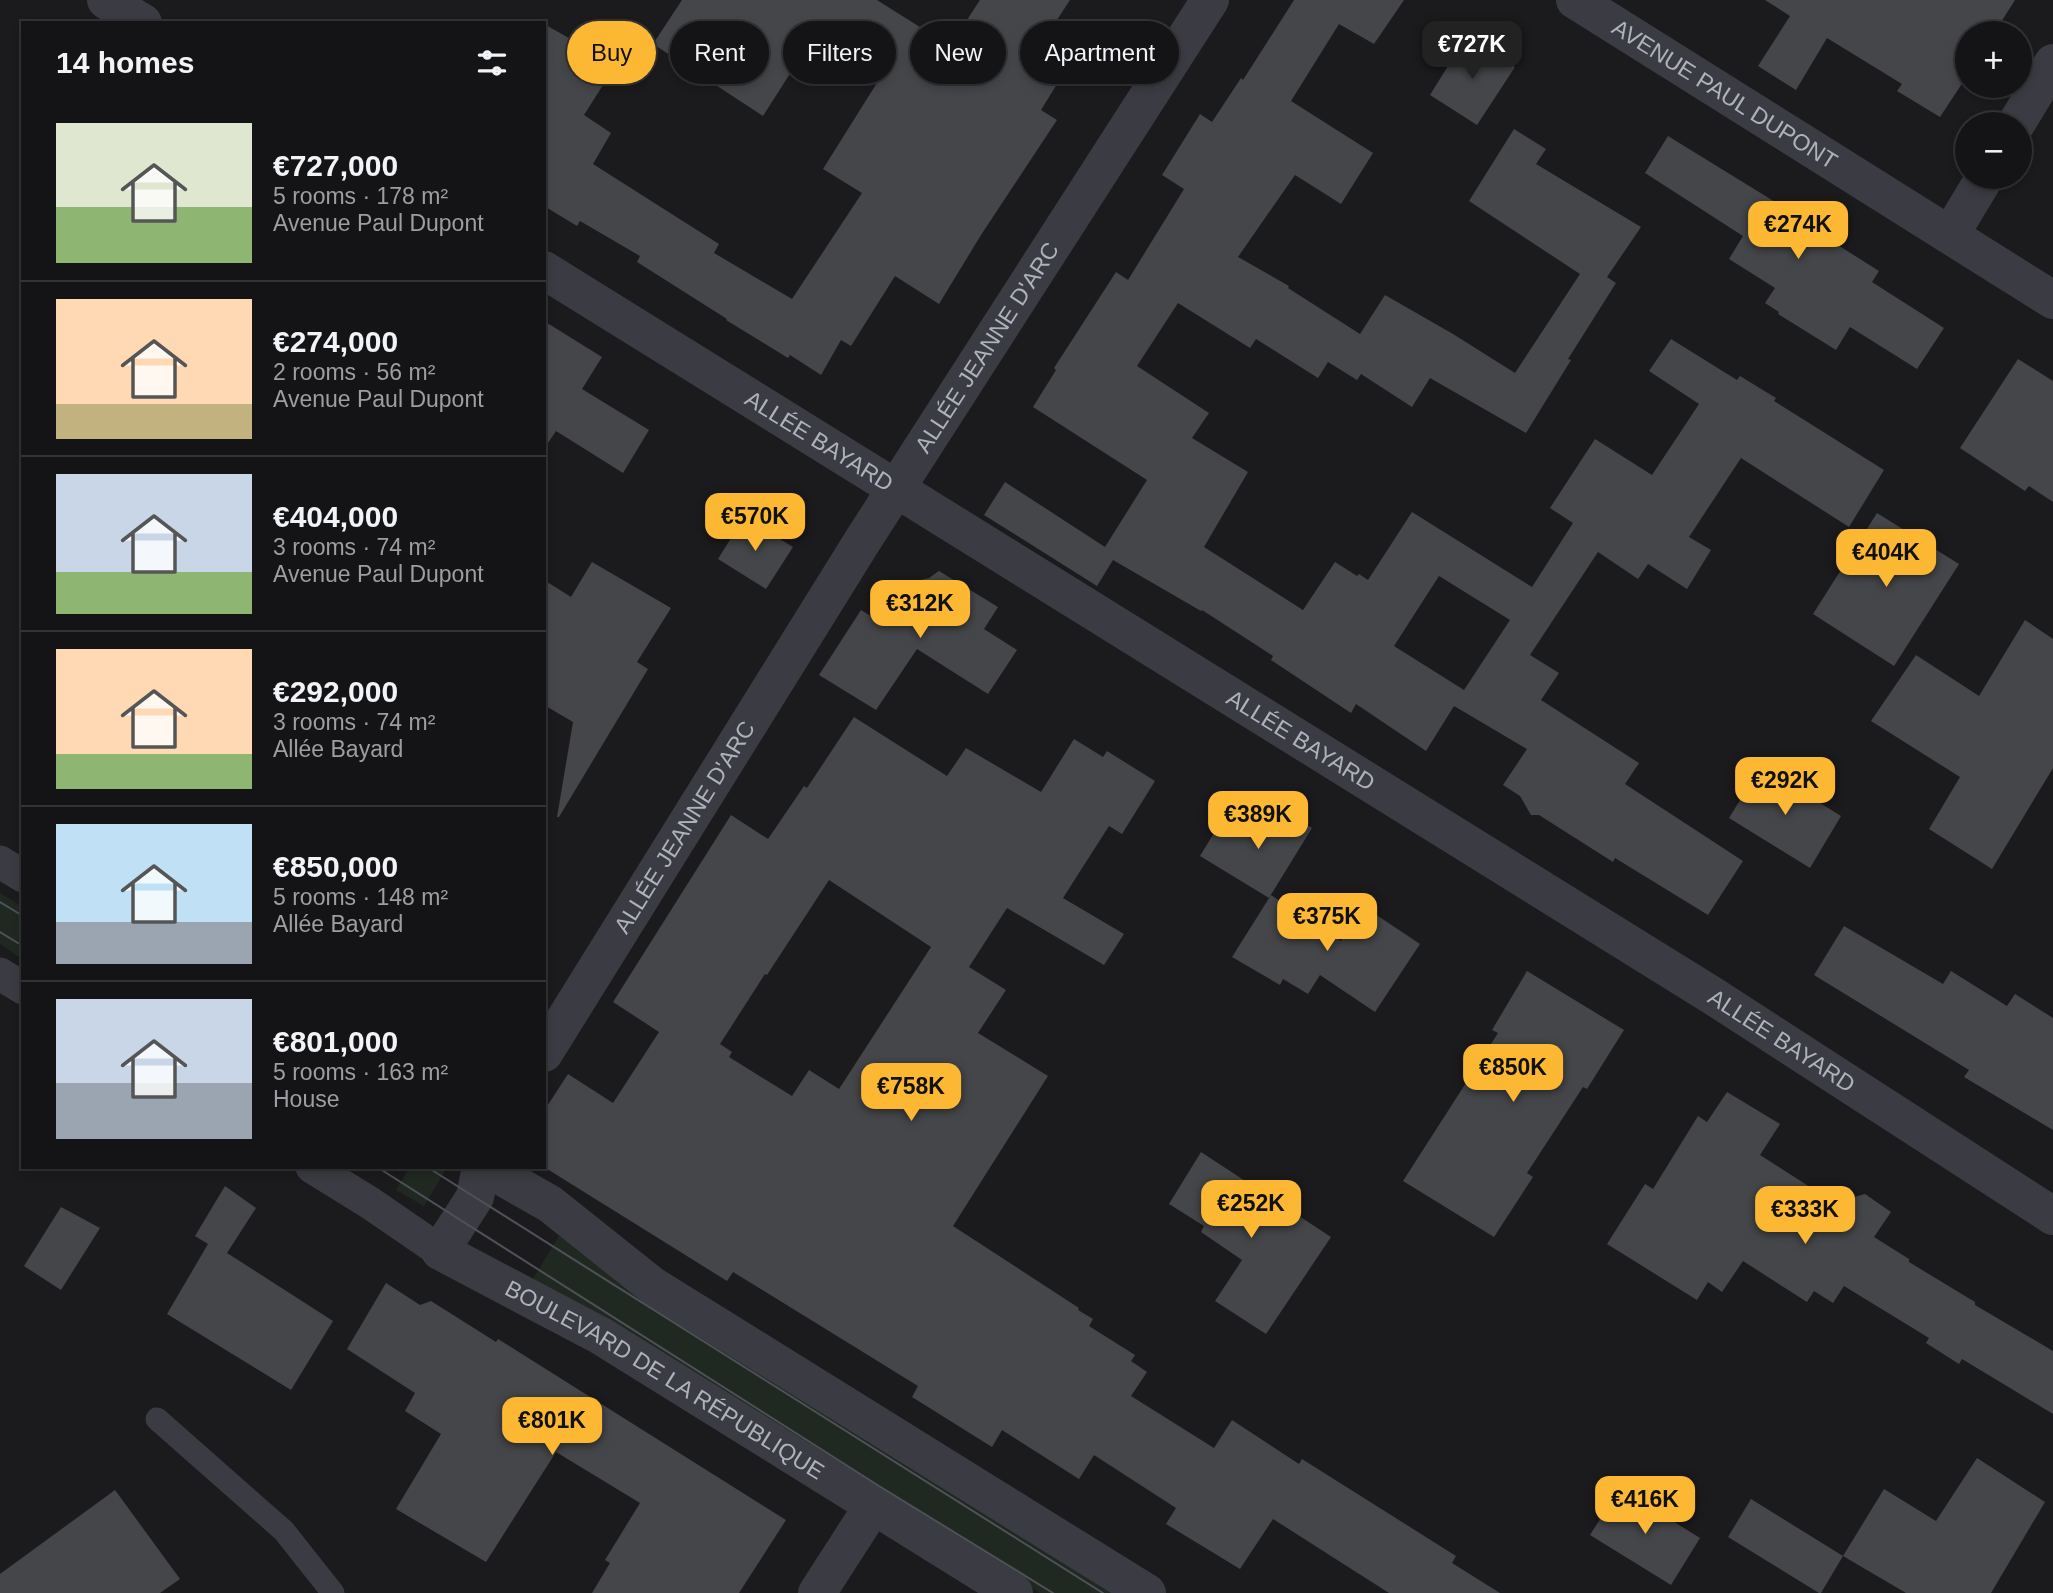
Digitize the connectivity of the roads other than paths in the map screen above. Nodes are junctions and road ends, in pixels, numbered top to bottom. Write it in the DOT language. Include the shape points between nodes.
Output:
graph roads {
  1 [pos="106,0"];
  2 [pos="1210,0"];
  3 [pos="1574,0"];
  4 [pos="1615,10"];
  5 [pos="140,21"];
  6 [pos="2053,63"];
  7 [pos="2023,112"];
  8 [pos="1978,189"];
  9 [pos="1950,235"];
  10 [pos="546,272"];
  11 [pos="2053,299"];
  12 [pos="896,489"];
  13 [pos="0,862"];
  14 [pos="21,875"];
  15 [pos="0,974"];
  16 [pos="21,987"];
  17 [pos="546,1050"];
  18 [pos="315,1169"];
  19 [pos="482,1169"];
  20 [pos="487,1169"];
  21 [pos="2053,1216"];
  22 [pos="440,1251"];
  23 [pos="157,1419"];
  24 [pos="873,1506"];
  25 [pos="333,1593"];
  26 [pos="817,1593"];
  27 [pos="1014,1593"];
  28 [pos="1147,1593"];
  1 -- 5 [label="street"];
  2 -- 12 [label="street, ALLÉE JEANNE D'ARC"];
  3 -- 4 [label="street, AVENUE PAUL DUPONT"];
  4 -- 9 [label="street, AVENUE PAUL DUPONT"];
  6 -- 7 [label="street"];
  8 -- 9 [label="street"];
  9 -- 11 [label="street, AVENUE PAUL DUPONT"];
  10 -- 12 [label="street, ALLÉE BAYARD"];
  12 -- 17 [label="street, ALLÉE JEANNE D'ARC"];
  12 -- 21 [label="street, ALLÉE BAYARD" via="1713,996"];
  13 -- 14 [label="street"];
  15 -- 16 [label="street"];
  18 -- 22 [label="street, BOULEVARD DE LA RÉPUBLIQUE"];
  19 -- 22 [label="street" via="475,1197"];
  20 -- 28 [label="street" via="550,1205 653,1286"];
  22 -- 24 [label="street, BOULEVARD DE LA RÉPUBLIQUE" via="601,1336"];
  23 -- 25 [label="lane" via="284,1531"];
  24 -- 26 [label="street"];
  24 -- 27 [label="street, BOULEVARD DE LA RÉPUBLIQUE"];
}
